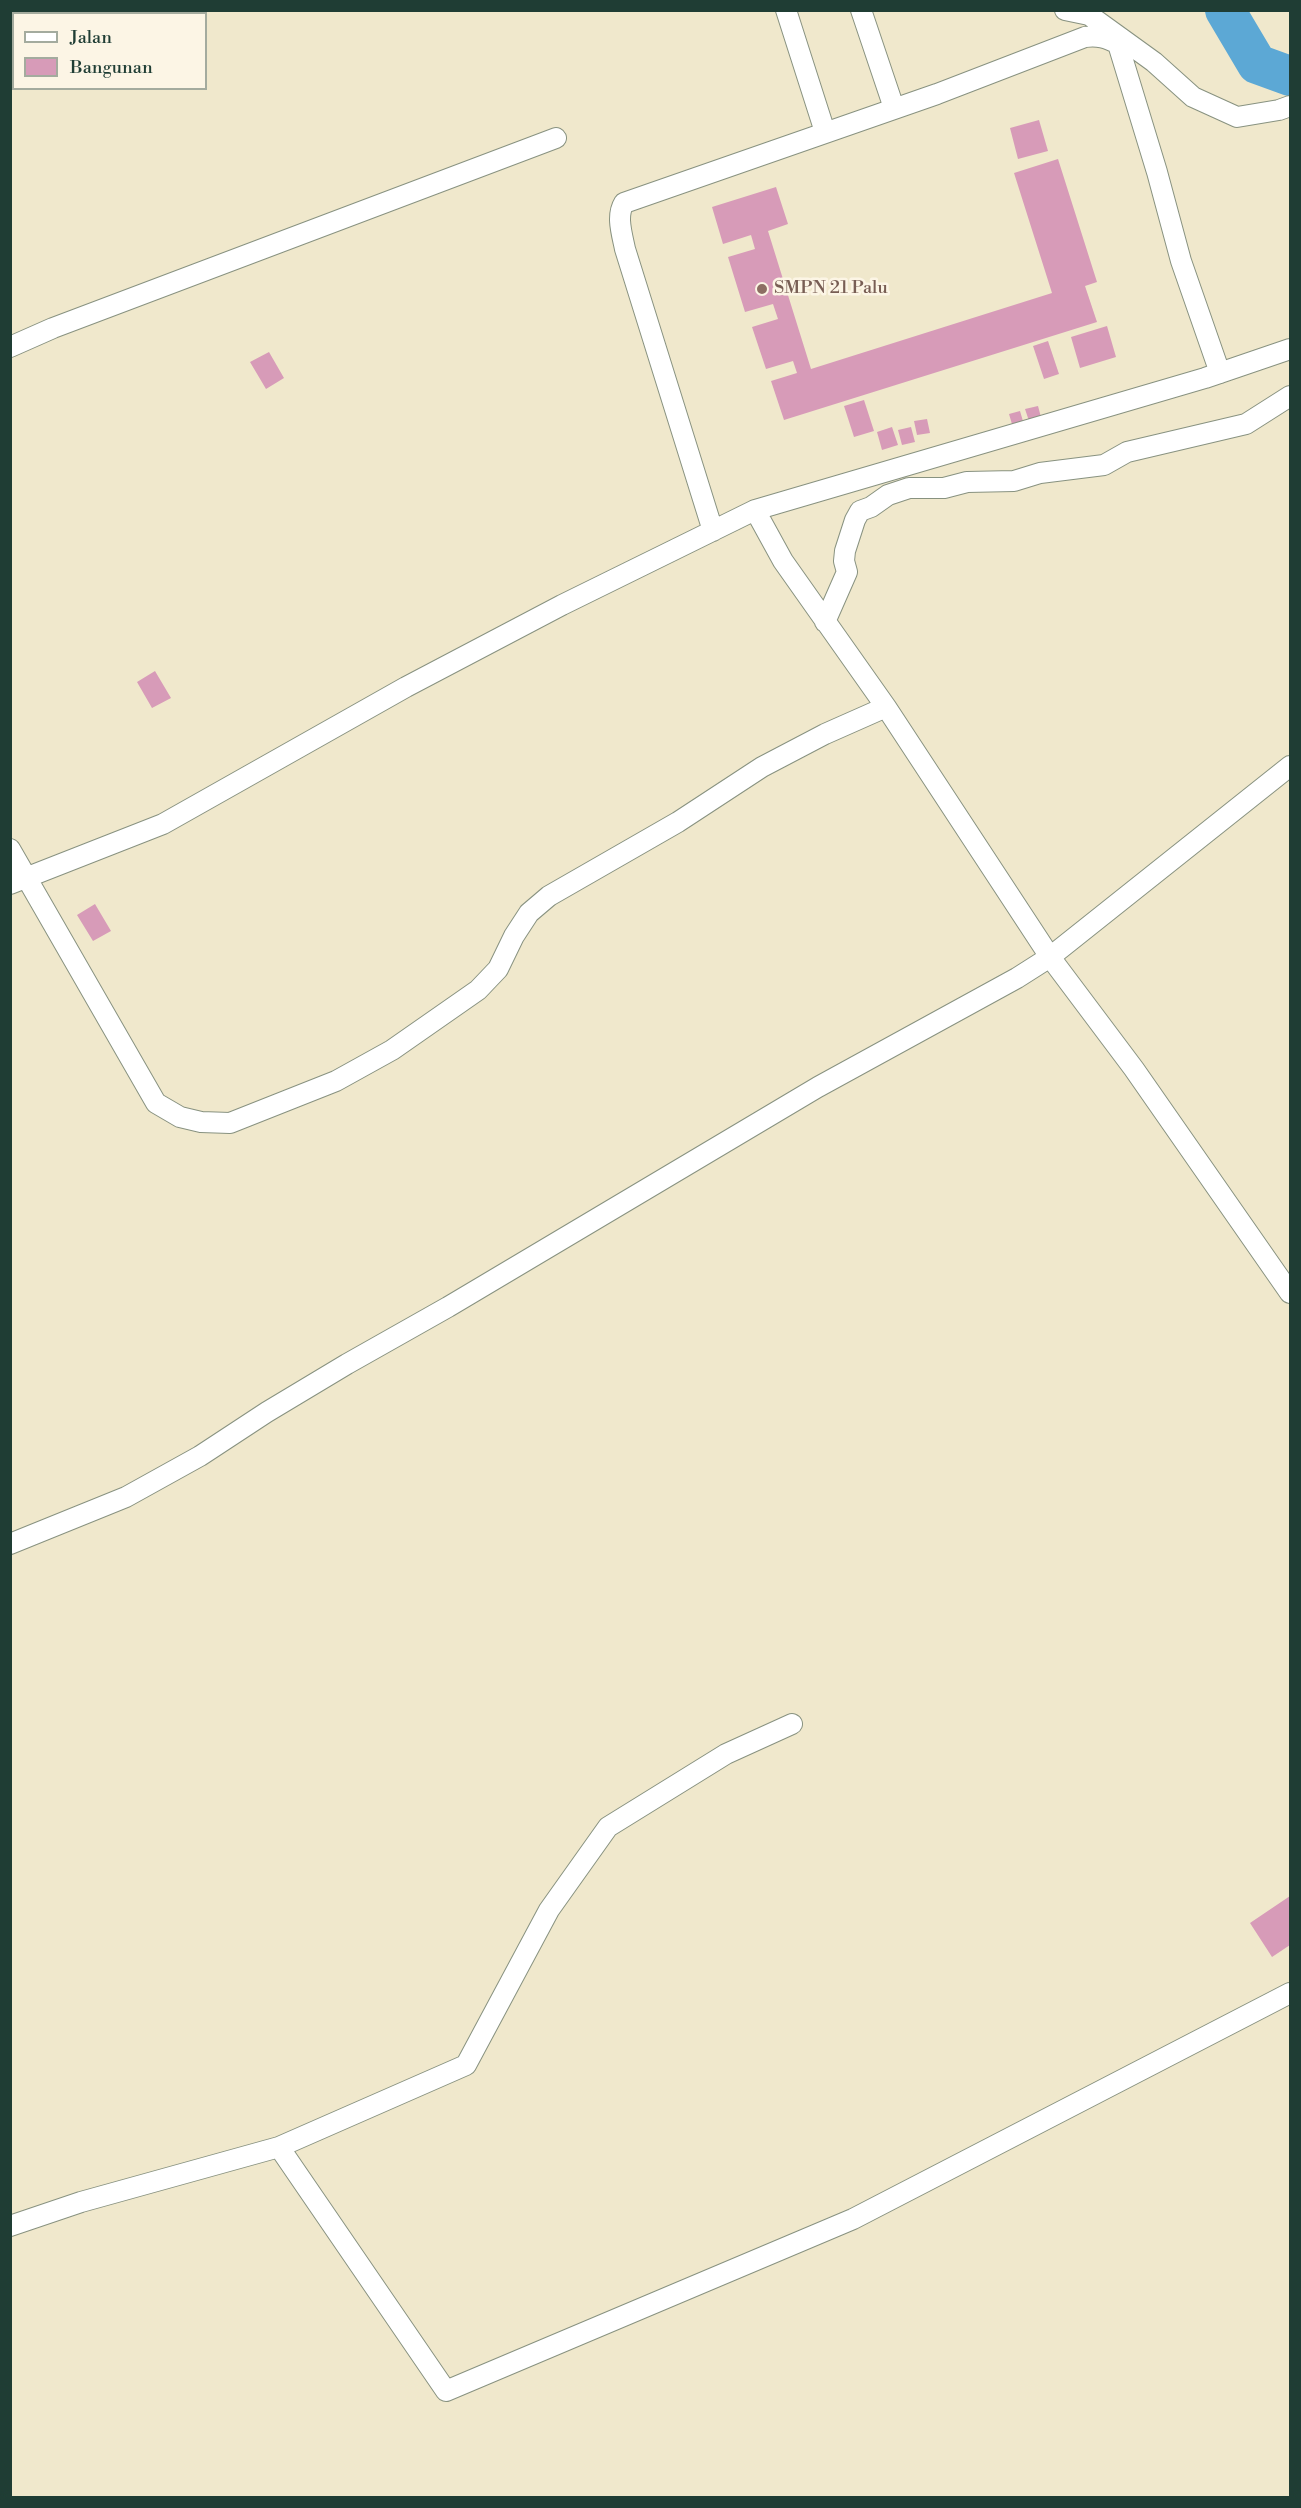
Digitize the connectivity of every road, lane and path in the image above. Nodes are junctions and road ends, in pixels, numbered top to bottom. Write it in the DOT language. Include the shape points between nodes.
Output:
graph roads {
  1 [pos="786,10"];
  2 [pos="861,10"];
  3 [pos="1065,10"];
  4 [pos="1290,106"];
  5 [pos="894,108"];
  6 [pos="825,132"];
  7 [pos="556,138"];
  8 [pos="10,347"];
  9 [pos="1290,349"];
  10 [pos="1220,373"];
  11 [pos="1290,396"];
  12 [pos="755,510"];
  13 [pos="713,531"];
  14 [pos="825,622"];
  15 [pos="886,707"];
  16 [pos="1290,766"];
  17 [pos="10,849"];
  18 [pos="19,881"];
  19 [pos="1050,957"];
  20 [pos="1290,1293"];
  21 [pos="10,1544"];
  22 [pos="792,1724"];
  23 [pos="1290,1993"];
  24 [pos="279,2147"];
  25 [pos="10,2226"];
  1 -- 6 [label="street"];
  2 -- 5 [label="street"];
  3 -- 4 [label="street" via="1089,15 1154,62 1193,98 1237,117"];
  5 -- 6 [label="street"];
  5 -- 10 [label="street" via="1085,37 1095,35 1118,44 1181,261"];
  6 -- 13 [label="street" via="633,198 621,208 625,249"];
  7 -- 8 [label="street"];
  9 -- 10 [label="street"];
  10 -- 12 [label="street"];
  11 -- 14 [label="street" via="1246,424 1127,452 1104,465 1040,473 1014,481 909,488 888,495 860,511 855,520 844,551 847,572"];
  12 -- 13 [label="street"];
  12 -- 14 [label="street" via="783,561"];
  13 -- 18 [label="street" via="406,687 163,824"];
  14 -- 15 [label="street"];
  15 -- 18 [label="street" via="762,767 678,822 549,896 529,913 498,969 478,990 392,1050 336,1082 230,1123 180,1117 156,1103"];
  15 -- 19 [label="street"];
  16 -- 19 [label="street"];
  17 -- 18 [label="street"];
  19 -- 20 [label="street" via="1134,1069"];
  19 -- 21 [label="street" via="818,1087 327,1376 200,1456 126,1497"];
  22 -- 24 [label="street" via="726,1754 608,1827 549,1910 466,2065"];
  23 -- 24 [label="street" via="853,2218 446,2391"];
  24 -- 25 [label="street" via="81,2202"];
}
